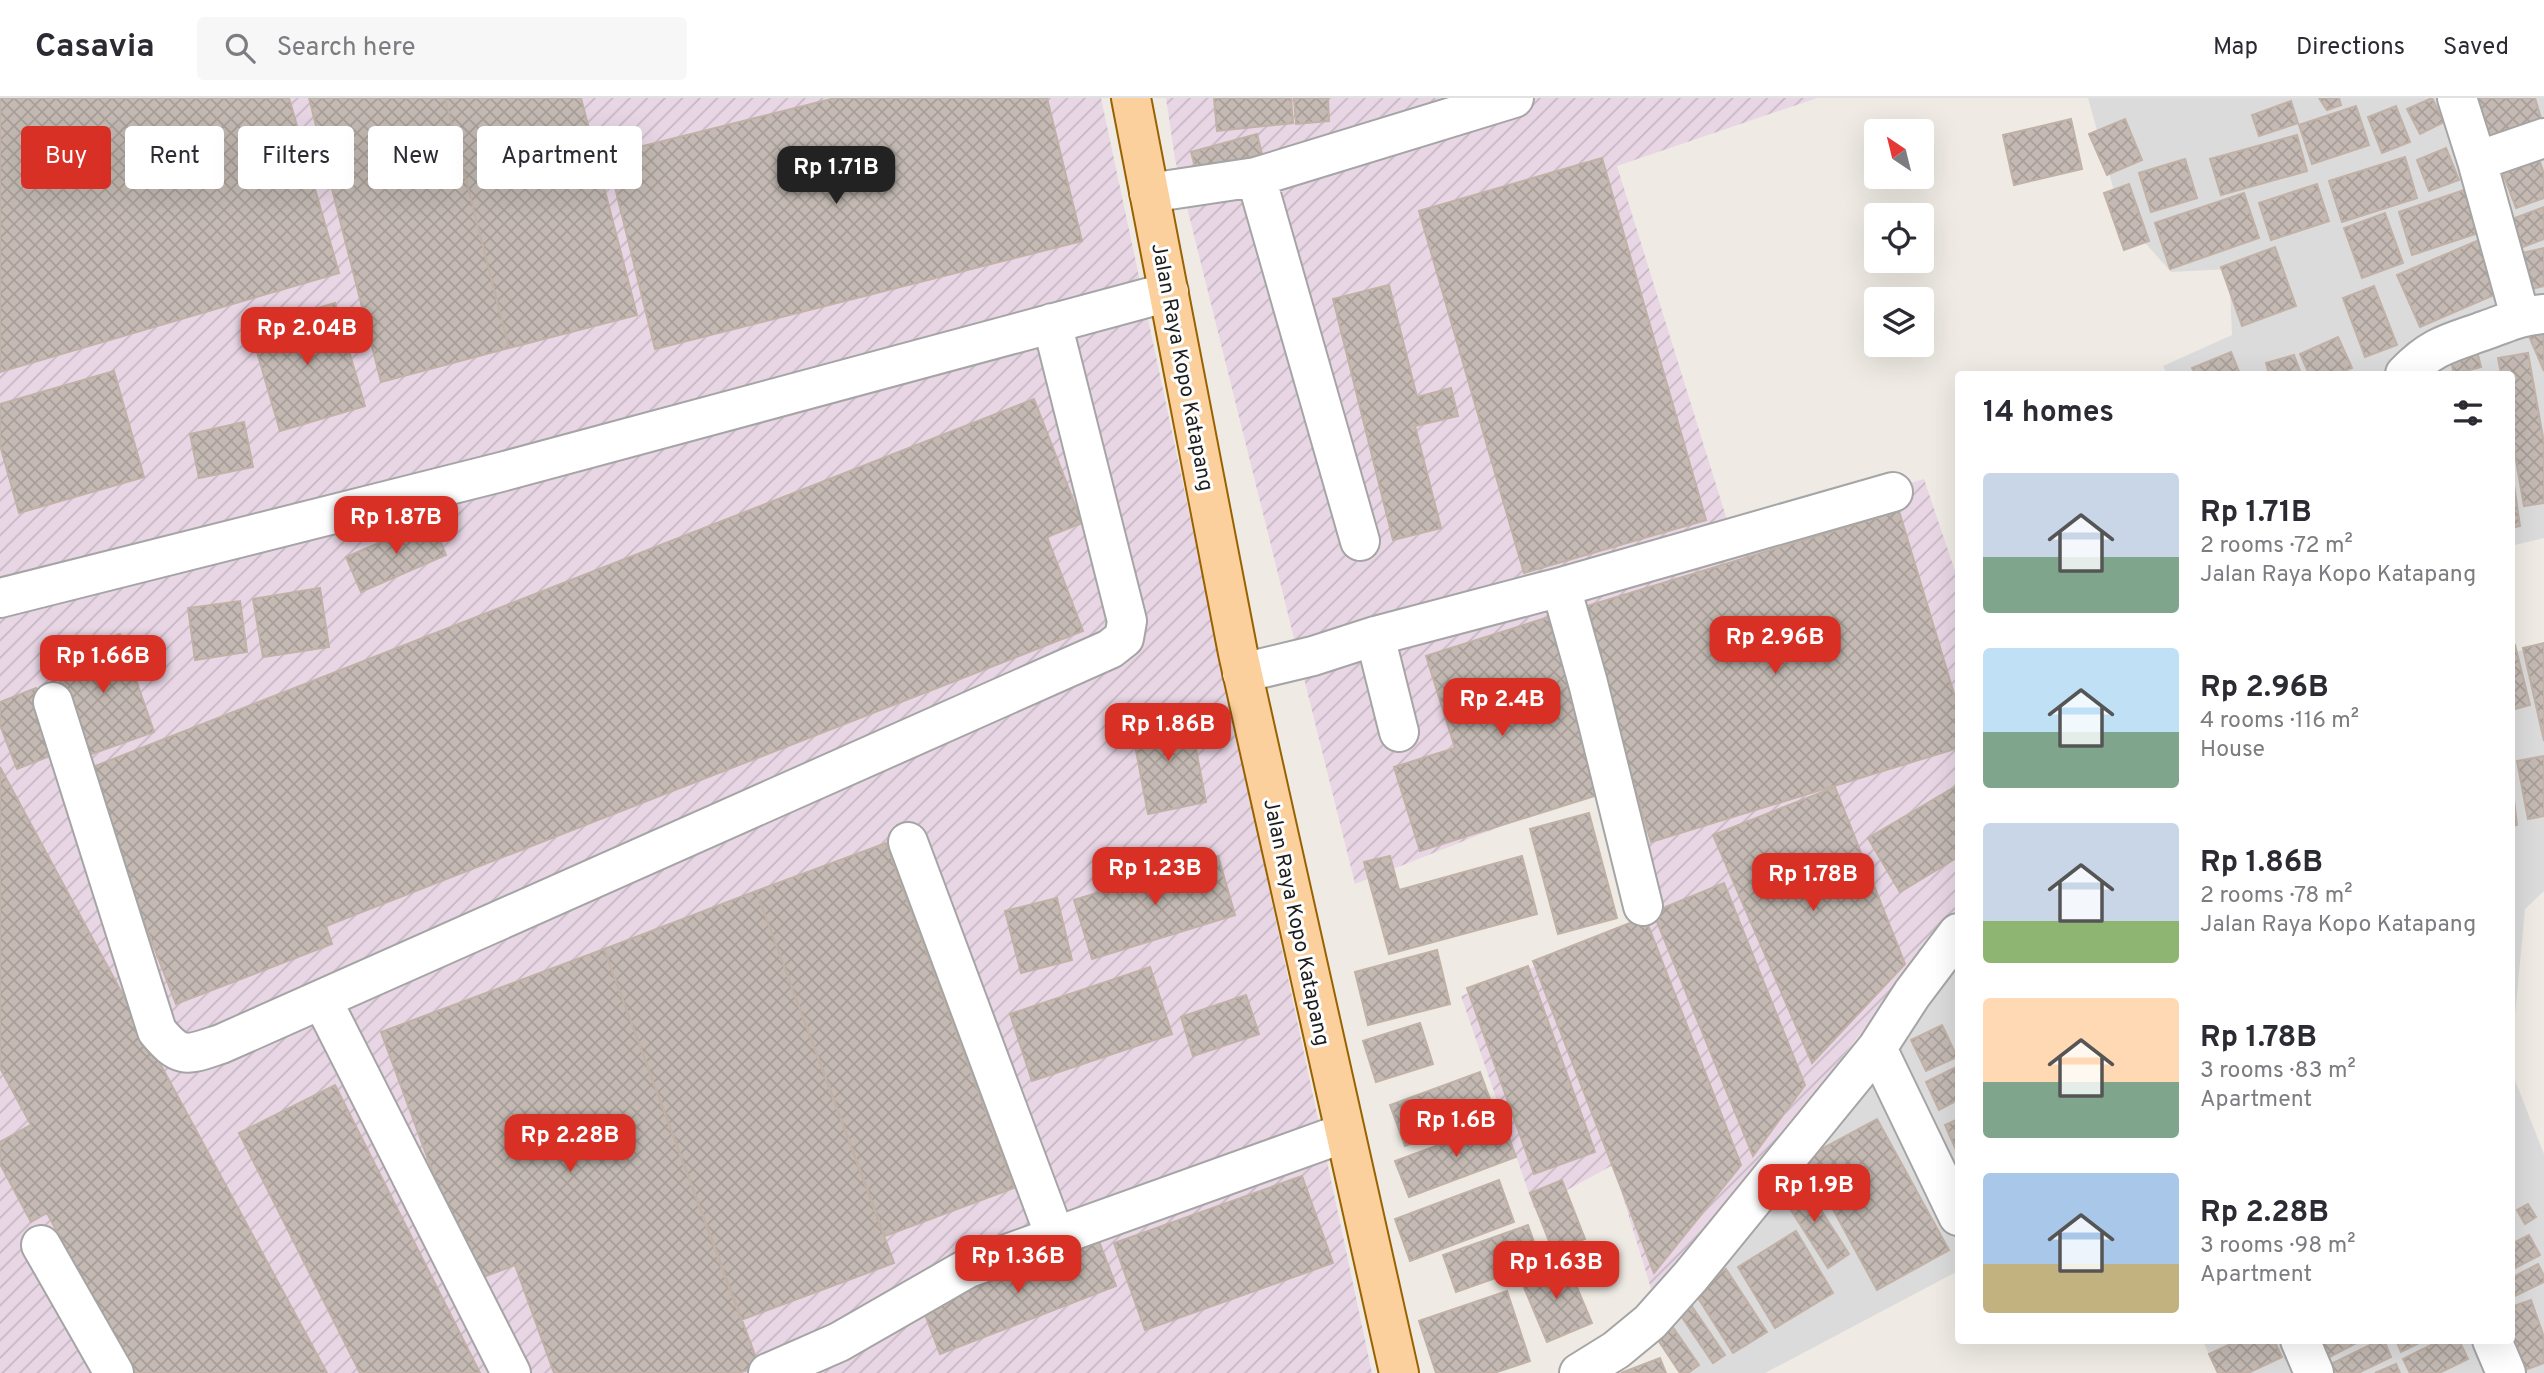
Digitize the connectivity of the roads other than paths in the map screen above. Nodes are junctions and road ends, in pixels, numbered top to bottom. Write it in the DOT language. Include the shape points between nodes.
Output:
graph roads {
  1 [pos="1131,98"];
  2 [pos="1514,98"];
  3 [pos="2456,98"];
  4 [pos="2544,138"];
  5 [pos="2477,161"];
  6 [pos="1256,177"];
  7 [pos="1149,193"];
  8 [pos="1169,292"];
  9 [pos="2532,315"];
  10 [pos="1052,323"];
  11 [pos="2409,371"];
  12 [pos="1893,492"];
  13 [pos="1360,541"];
  14 [pos="1561,587"];
  15 [pos="0,598"];
  16 [pos="1375,636"];
  17 [pos="1242,673"];
  18 [pos="53,702"];
  19 [pos="1399,732"];
  20 [pos="908,842"];
  21 [pos="1643,906"];
  22 [pos="1955,937"];
  23 [pos="322,1000"];
  24 [pos="1877,1048"];
  25 [pos="1344,1133"];
  26 [pos="1955,1210"];
  27 [pos="1055,1236"];
  28 [pos="41,1245"];
  29 [pos="2302,1344"];
  30 [pos="2494,1344"];
  31 [pos="114,1373"];
  32 [pos="511,1373"];
  33 [pos="768,1373"];
  34 [pos="1399,1373"];
  35 [pos="1579,1373"];
  36 [pos="2314,1373"];
  37 [pos="2506,1373"];
  1 -- 7 [label="main road, Jalan Raya Kopo Katapang"];
  2 -- 6 [label="street"];
  3 -- 5 [label="street"];
  4 -- 5 [label="street"];
  5 -- 9 [label="street"];
  6 -- 7 [label="street"];
  6 -- 13 [label="street"];
  7 -- 8 [label="main road, Jalan Raya Kopo Katapang"];
  8 -- 10 [label="street"];
  8 -- 17 [label="main road, Jalan Raya Kopo Katapang"];
  9 -- 11 [label="street" via="2437,347"];
  10 -- 15 [label="street" via="500,472"];
  10 -- 23 [label="street" via="1127,621 1124,638 1097,655"];
  12 -- 14 [label="street"];
  14 -- 16 [label="street"];
  14 -- 21 [label="street"];
  16 -- 17 [label="street"];
  16 -- 19 [label="street"];
  17 -- 25 [label="main road, Jalan Raya Kopo Katapang"];
  18 -- 23 [label="street" via="157,1031 172,1048 191,1054"];
  20 -- 27 [label="street"];
  22 -- 24 [label="street"];
  23 -- 32 [label="street"];
  24 -- 26 [label="street"];
  24 -- 35 [label="street" via="1650,1322"];
  25 -- 27 [label="street"];
  25 -- 34 [label="main road, Jalan Raya Kopo Katapang"];
  27 -- 33 [label="street" via="968,1268 839,1342"];
  28 -- 31 [label="street"];
  29 -- 36 [label="street"];
  30 -- 37 [label="street"];
}
